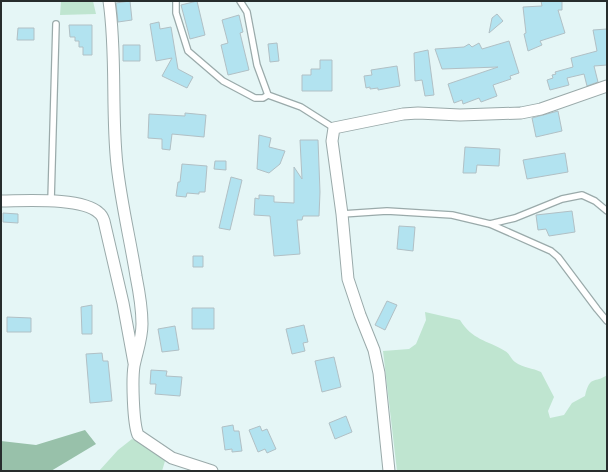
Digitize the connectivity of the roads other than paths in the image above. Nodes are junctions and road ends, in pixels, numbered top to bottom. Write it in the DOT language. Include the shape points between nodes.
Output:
graph roads {
  1 [pos="109,1"];
  2 [pos="176,1"];
  3 [pos="240,1"];
  4 [pos="56,24"];
  5 [pos="607,86"];
  6 [pos="268,95"];
  7 [pos="334,128"];
  8 [pos="1,201"];
  9 [pos="51,201"];
  10 [pos="607,211"];
  11 [pos="342,214"];
  12 [pos="490,224"];
  13 [pos="607,321"];
  14 [pos="134,366"];
  15 [pos="212,471"];
  16 [pos="389,471"];
  1 -- 14 [label="street" via="117,166 142,324"];
  2 -- 6 [label="lane" via="176,13 188,51 223,81 255,98"];
  3 -- 6 [label="lane" via="246,12 257,65"];
  4 -- 9 [label="lane"];
  5 -- 7 [label="street" via="522,113 403,114"];
  6 -- 7 [label="lane" via="301,107"];
  7 -- 11 [label="street" via="332,140"];
  8 -- 9 [label="street"];
  9 -- 14 [label="street" via="73,203 101,214 123,303"];
  10 -- 12 [label="lane" via="582,195 562,199 515,218"];
  11 -- 12 [label="lane" via="387,211 452,215"];
  11 -- 16 [label="street" via="348,278 374,350"];
  12 -- 13 [label="lane" via="558,256"];
  14 -- 15 [label="street" via="134,416 138,435 172,458"];
}
